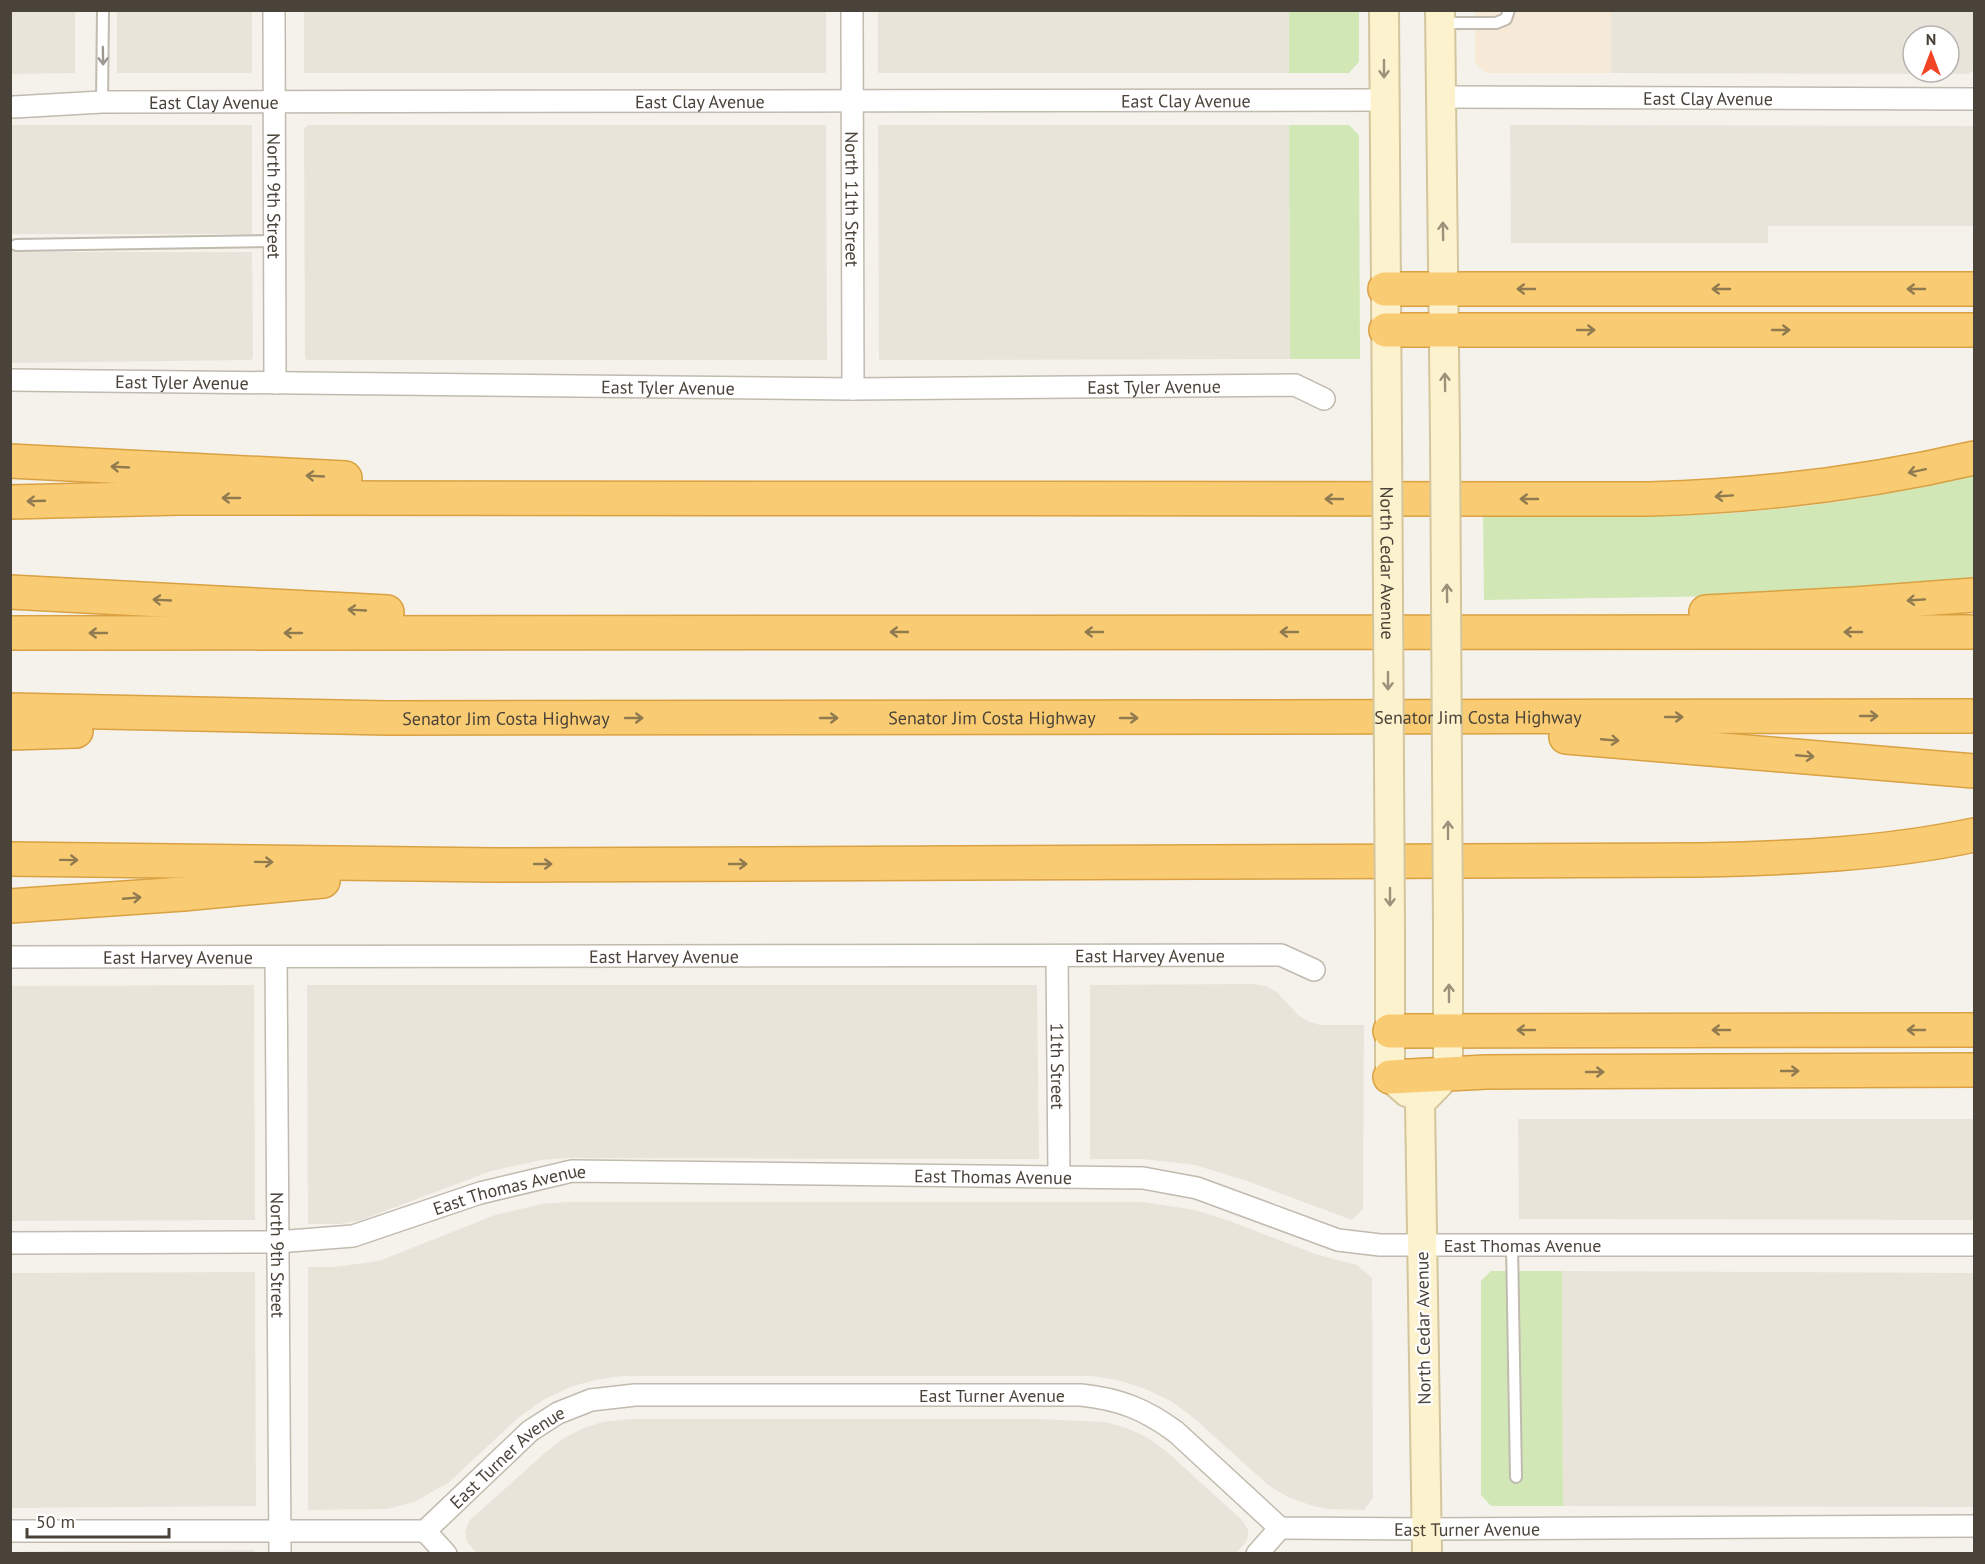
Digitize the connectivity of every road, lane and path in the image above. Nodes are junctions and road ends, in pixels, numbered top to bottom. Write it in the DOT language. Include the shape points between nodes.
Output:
graph roads {
  1 [pos="103,10"];
  2 [pos="274,10"];
  3 [pos="852,10"];
  4 [pos="1384,10"];
  5 [pos="1509,10"];
  6 [pos="1440,17"];
  7 [pos="1442,97"];
  8 [pos="1974,99"];
  9 [pos="852,100"];
  10 [pos="1384,100"];
  11 [pos="274,101"];
  12 [pos="102,102"];
  13 [pos="12,107"];
  14 [pos="274,241"];
  15 [pos="16,245"];
  16 [pos="1385,289"];
  17 [pos="1443,289"];
  18 [pos="1974,289"];
  19 [pos="1386,330"];
  20 [pos="1444,330"];
  21 [pos="1974,330"];
  22 [pos="10,380"];
  23 [pos="275,383"];
  24 [pos="853,389"];
  25 [pos="1324,399"];
  26 [pos="1974,458"];
  27 [pos="10,461"];
  28 [pos="772,499"];
  29 [pos="10,502"];
  30 [pos="10,592"];
  31 [pos="1974,595"];
  32 [pos="772,632"];
  33 [pos="1347,632"];
  34 [pos="1974,632"];
  35 [pos="10,633"];
  36 [pos="10,710"];
  37 [pos="1974,716"];
  38 [pos="387,718"];
  39 [pos="1343,718"];
  40 [pos="10,733"];
  41 [pos="1974,771"];
  42 [pos="1969,836"];
  43 [pos="10,859"];
  44 [pos="496,865"];
  45 [pos="10,906"];
  46 [pos="1057,956"];
  47 [pos="10,957"];
  48 [pos="276,957"];
  49 [pos="1314,970"];
  50 [pos="1974,1030"];
  51 [pos="1390,1031"];
  52 [pos="1449,1031"];
  53 [pos="1974,1070"];
  54 [pos="1448,1074"];
  55 [pos="1390,1077"];
  56 [pos="1420,1103"];
  57 [pos="1059,1176"];
  58 [pos="277,1242"];
  59 [pos="10,1243"];
  60 [pos="1421,1245"];
  61 [pos="1512,1245"];
  62 [pos="1974,1245"];
  63 [pos="1516,1477"];
  64 [pos="1974,1526"];
  65 [pos="1280,1528"];
  66 [pos="10,1531"];
  67 [pos="280,1531"];
  68 [pos="425,1531"];
  69 [pos="1427,1541"];
  70 [pos="280,1554"];
  71 [pos="446,1554"];
  72 [pos="1257,1554"];
  1 -- 12 [label="lane, one-way"];
  2 -- 11 [label="street, North 9th Street"];
  3 -- 9 [label="street, North 11th Street"];
  4 -- 10 [label="main road, North Cedar Avenue, one-way"];
  5 -- 6 [label="lane" via="1506,19 1496,23"];
  6 -- 7 [label="main road"];
  7 -- 8 [label="street, East Clay Avenue"];
  17 -- 7 [label="main road, one-way"];
  9 -- 10 [label="street, East Clay Avenue"];
  9 -- 11 [label="street, East Clay Avenue"];
  9 -- 24 [label="street, North 11th Street"];
  10 -- 16 [label="main road, North Cedar Avenue"];
  11 -- 12 [label="street, East Clay Avenue"];
  11 -- 14 [label="street, North 9th Street"];
  12 -- 13 [label="street, East Clay Avenue"];
  14 -- 15 [label="lane"];
  14 -- 23 [label="street, North 9th Street"];
  16 -- 17 [label="highway"];
  16 -- 19 [label="main road, North Cedar Avenue"];
  18 -- 17 [label="highway, one-way"];
  17 -- 20 [label="main road"];
  19 -- 20 [label="highway"];
  19 -- 51 [label="main road, North Cedar Avenue, one-way, bridge"];
  20 -- 21 [label="highway, one-way"];
  52 -- 20 [label="main road, one-way, bridge"];
  22 -- 23 [label="street, East Tyler Avenue"];
  23 -- 24 [label="street, East Tyler Avenue"];
  24 -- 25 [label="street, East Tyler Avenue" via="1295,384"];
  26 -- 28 [label="highway, one-way" via="1815,488 1701,497"];
  28 -- 27 [label="highway, one-way"];
  28 -- 29 [label="highway, one-way" via="179,498"];
  32 -- 30 [label="highway, one-way"];
  31 -- 33 [label="highway, one-way"];
  33 -- 32 [label="highway, one-way"];
  32 -- 35 [label="highway, one-way"];
  34 -- 33 [label="highway, one-way"];
  36 -- 38 [label="highway, Senator Jim Costa Highway"];
  39 -- 37 [label="highway, Senator Jim Costa Highway, one-way"];
  38 -- 39 [label="highway, Senator Jim Costa Highway, one-way"];
  38 -- 40 [label="highway"];
  39 -- 41 [label="highway, one-way"];
  44 -- 42 [label="highway, one-way" via="1749,859 1883,850"];
  43 -- 44 [label="highway, one-way"];
  45 -- 44 [label="highway, one-way"];
  46 -- 48 [label="street, East Harvey Avenue"];
  46 -- 49 [label="street, East Harvey Avenue" via="1281,955"];
  46 -- 57 [label="street, 11th Street"];
  47 -- 48 [label="street, East Harvey Avenue"];
  48 -- 58 [label="street, North 9th Street"];
  50 -- 52 [label="highway, one-way"];
  51 -- 52 [label="highway"];
  51 -- 55 [label="main road, North Cedar Avenue"];
  52 -- 54 [label="main road"];
  54 -- 53 [label="highway, one-way"];
  54 -- 55 [label="highway"];
  54 -- 56 [label="main road"];
  55 -- 56 [label="main road"];
  56 -- 60 [label="main road, North Cedar Avenue"];
  57 -- 58 [label="street, East Thomas Avenue" via="572,1171 480,1193 353,1236"];
  57 -- 60 [label="street, East Thomas Avenue" via="1143,1178 1197,1188 1338,1240"];
  58 -- 59 [label="street, East Thomas Avenue"];
  58 -- 67 [label="street, North 9th Street"];
  60 -- 61 [label="street, East Thomas Avenue"];
  60 -- 69 [label="main road, North Cedar Avenue"];
  61 -- 62 [label="street, East Thomas Avenue"];
  61 -- 63 [label="lane"];
  64 -- 69 [label="street, East Turner Avenue"];
  65 -- 68 [label="street, East Turner Avenue" via="1176,1432 1131,1405 1104,1397 635,1395 591,1400 539,1425"];
  65 -- 69 [label="street, East Turner Avenue"];
  65 -- 72 [label="street"];
  66 -- 67 [label="street"];
  67 -- 68 [label="street"];
  67 -- 70 [label="street, North 9th Street"];
  68 -- 71 [label="street"];
}
